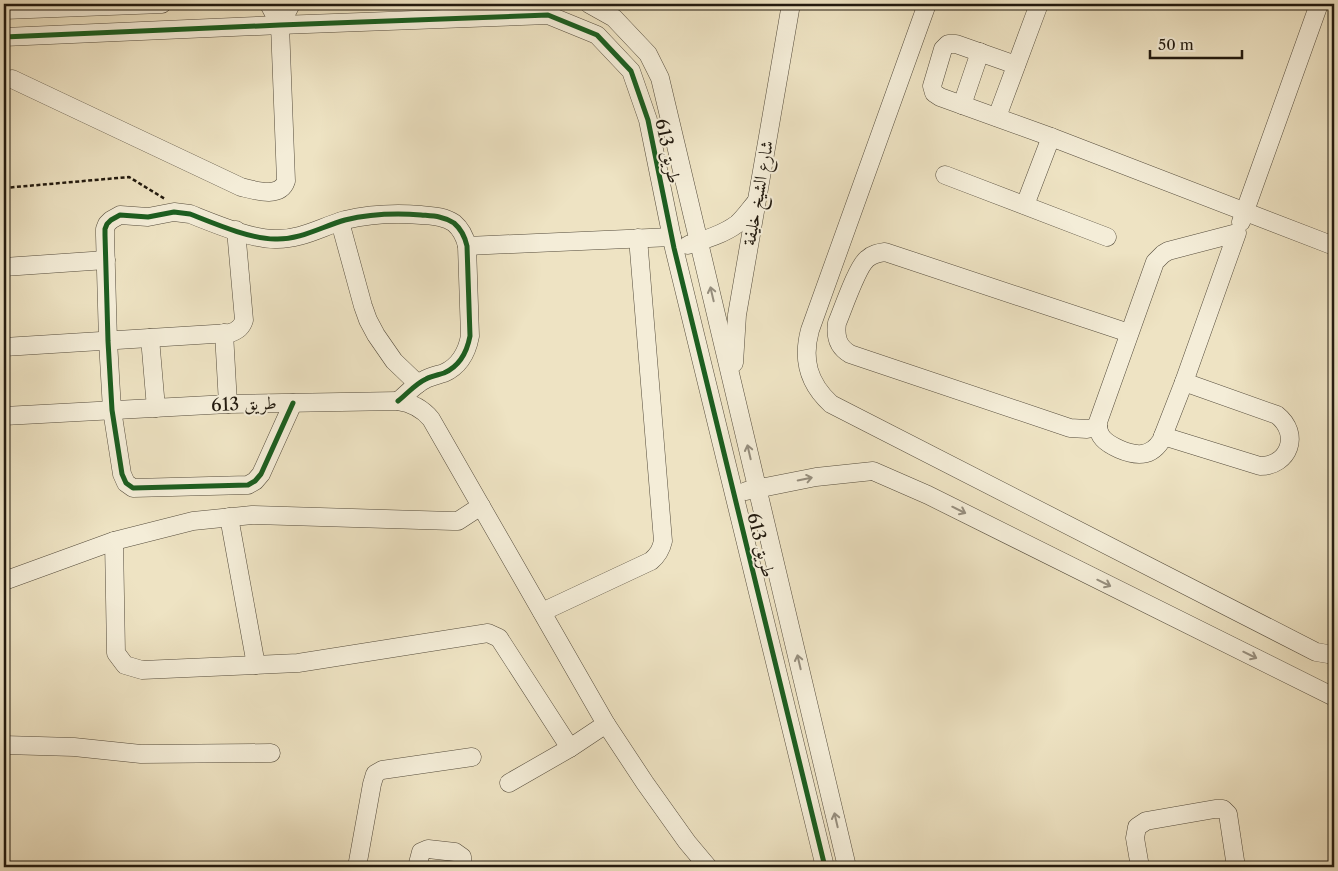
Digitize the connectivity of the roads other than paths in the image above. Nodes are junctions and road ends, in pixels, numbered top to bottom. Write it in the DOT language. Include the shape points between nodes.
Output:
graph roads {
  1 [pos="162,4"];
  2 [pos="269,4"];
  3 [pos="291,4"];
  4 [pos="588,4"];
  5 [pos="791,4"];
  6 [pos="927,4"];
  7 [pos="1039,4"];
  8 [pos="1319,4"];
  9 [pos="4,10"];
  10 [pos="280,24"];
  11 [pos="4,37"];
  12 [pos="980,52"];
  13 [pos="1016,65"];
  14 [pos="12,78"];
  15 [pos="962,105"];
  16 [pos="997,117"];
  17 [pos="1051,137"];
  18 [pos="945,175"];
  19 [pos="756,202"];
  20 [pos="1025,205"];
  21 [pos="1245,212"];
  22 [pos="340,222"];
  23 [pos="236,230"];
  24 [pos="1237,233"];
  25 [pos="1107,237"];
  26 [pos="638,238"];
  27 [pos="699,242"];
  28 [pos="673,243"];
  29 [pos="467,246"];
  30 [pos="1334,246"];
  31 [pos="106,260"];
  32 [pos="4,267"];
  33 [pos="224,333"];
  34 [pos="1129,333"];
  35 [pos="150,338"];
  36 [pos="108,341"];
  37 [pos="4,347"];
  38 [pos="1184,382"];
  39 [pos="418,384"];
  40 [pos="733,384"];
  41 [pos="398,401"];
  42 [pos="293,403"];
  43 [pos="228,404"];
  44 [pos="156,408"];
  45 [pos="112,410"];
  46 [pos="4,416"];
  47 [pos="1098,427"];
  48 [pos="1163,436"];
  49 [pos="758,488"];
  50 [pos="734,494"];
  51 [pos="481,506"];
  52 [pos="229,517"];
  53 [pos="114,541"];
  54 [pos="4,581"];
  55 [pos="542,612"];
  56 [pos="1334,653"];
  57 [pos="256,665"];
  58 [pos="1334,697"];
  59 [pos="606,724"];
  60 [pos="4,745"];
  61 [pos="570,748"];
  62 [pos="271,753"];
  63 [pos="472,757"];
  64 [pos="509,783"];
  65 [pos="357,867"];
  66 [pos="417,867"];
  67 [pos="463,867"];
  68 [pos="708,867"];
  69 [pos="825,867"];
  70 [pos="848,867"];
  71 [pos="1140,867"];
  72 [pos="1236,867"];
  1 -- 9 [label="street"];
  2 -- 10 [label="street"];
  3 -- 10 [label="street"];
  4 -- 27 [label="street, طريق 613" via="614,18 648,54 660,78"];
  5 -- 19 [label="street, شارع الشيخ خليفة"];
  6 -- 56 [label="street" via="807,340 808,370 817,389 831,404 1316,652"];
  7 -- 13 [label="street"];
  8 -- 21 [label="street"];
  10 -- 11 [label="street, طريق 613"];
  10 -- 14 [label="street" via="286,182 277,191 241,187"];
  10 -- 28 [label="street, طريق 613" via="548,16 597,35 631,71 648,120"];
  12 -- 13 [label="street"];
  12 -- 15 [label="street"];
  12 -- 15 [label="street" via="952,43 945,46 932,82 937,96"];
  13 -- 16 [label="street"];
  15 -- 16 [label="street"];
  16 -- 17 [label="street"];
  17 -- 20 [label="street"];
  17 -- 21 [label="street"];
  18 -- 20 [label="street"];
  19 -- 27 [label="street" via="738,222"];
  19 -- 40 [label="street, شارع الشيخ خليفة" via="737,315"];
  20 -- 25 [label="street"];
  21 -- 24 [label="street"];
  21 -- 30 [label="street"];
  22 -- 23 [label="street" via="285,239 262,238"];
  22 -- 29 [label="street" via="389,214 440,217 461,230"];
  22 -- 39 [label="street" via="368,320 394,361"];
  23 -- 31 [label="street" via="190,214 174,212 148,217 115,217 106,229"];
  23 -- 33 [label="street" via="244,320 234,332"];
  24 -- 34 [label="street" via="1168,251 1158,258"];
  24 -- 38 [label="street"];
  26 -- 28 [label="street"];
  26 -- 29 [label="street"];
  26 -- 55 [label="street" via="662,546 652,560"];
  27 -- 28 [label="street"];
  40 -- 27 [label="street, طريق 613, one-way"];
  28 -- 50 [label="street, طريق 613"];
  29 -- 39 [label="street" via="468,346 451,369"];
  31 -- 32 [label="street"];
  31 -- 36 [label="street"];
  33 -- 35 [label="street"];
  33 -- 43 [label="street"];
  34 -- 47 [label="street"];
  34 -- 47 [label="street" via="885,252 872,255 861,265 837,323 838,342 850,354 1070,428"];
  35 -- 36 [label="street"];
  35 -- 44 [label="street"];
  36 -- 37 [label="street"];
  36 -- 45 [label="street"];
  38 -- 48 [label="street"];
  38 -- 48 [label="street" via="1277,415 1289,431 1287,450 1273,464 1260,466"];
  39 -- 41 [label="street"];
  49 -- 40 [label="street, طريق 613, one-way"];
  41 -- 42 [label="street, طريق 613"];
  41 -- 51 [label="street, طريق 613" via="414,405 431,419"];
  42 -- 43 [label="street, طريق 613"];
  42 -- 45 [label="street" via="261,474 248,485 133,488 122,474"];
  43 -- 44 [label="street, طريق 613"];
  44 -- 45 [label="street, طريق 613"];
  45 -- 46 [label="street, طريق 613"];
  47 -- 48 [label="street" via="1106,442 1130,454 1151,451"];
  49 -- 50 [label="street"];
  49 -- 58 [label="street, one-way" via="873,471 928,495"];
  70 -- 49 [label="street, طريق 613, one-way"];
  50 -- 69 [label="street, طريق 613"];
  51 -- 52 [label="street" via="453,521"];
  51 -- 55 [label="street, طريق 613"];
  52 -- 53 [label="street" via="194,521"];
  52 -- 57 [label="street"];
  53 -- 54 [label="street"];
  53 -- 57 [label="street" via="116,653 125,665 142,670"];
  55 -- 59 [label="street, طريق 613"];
  57 -- 61 [label="street" via="298,663 488,633 499,638"];
  59 -- 61 [label="street"];
  59 -- 68 [label="street, طريق 613" via="644,783"];
  60 -- 62 [label="street" via="74,747 141,754"];
  61 -- 64 [label="street"];
  63 -- 65 [label="street" via="382,770 375,774"];
  66 -- 67 [label="street" via="421,852 428,849 455,852 462,857"];
  71 -- 72 [label="street" via="1135,838 1137,827 1146,821 1216,809 1228,814"];
}
